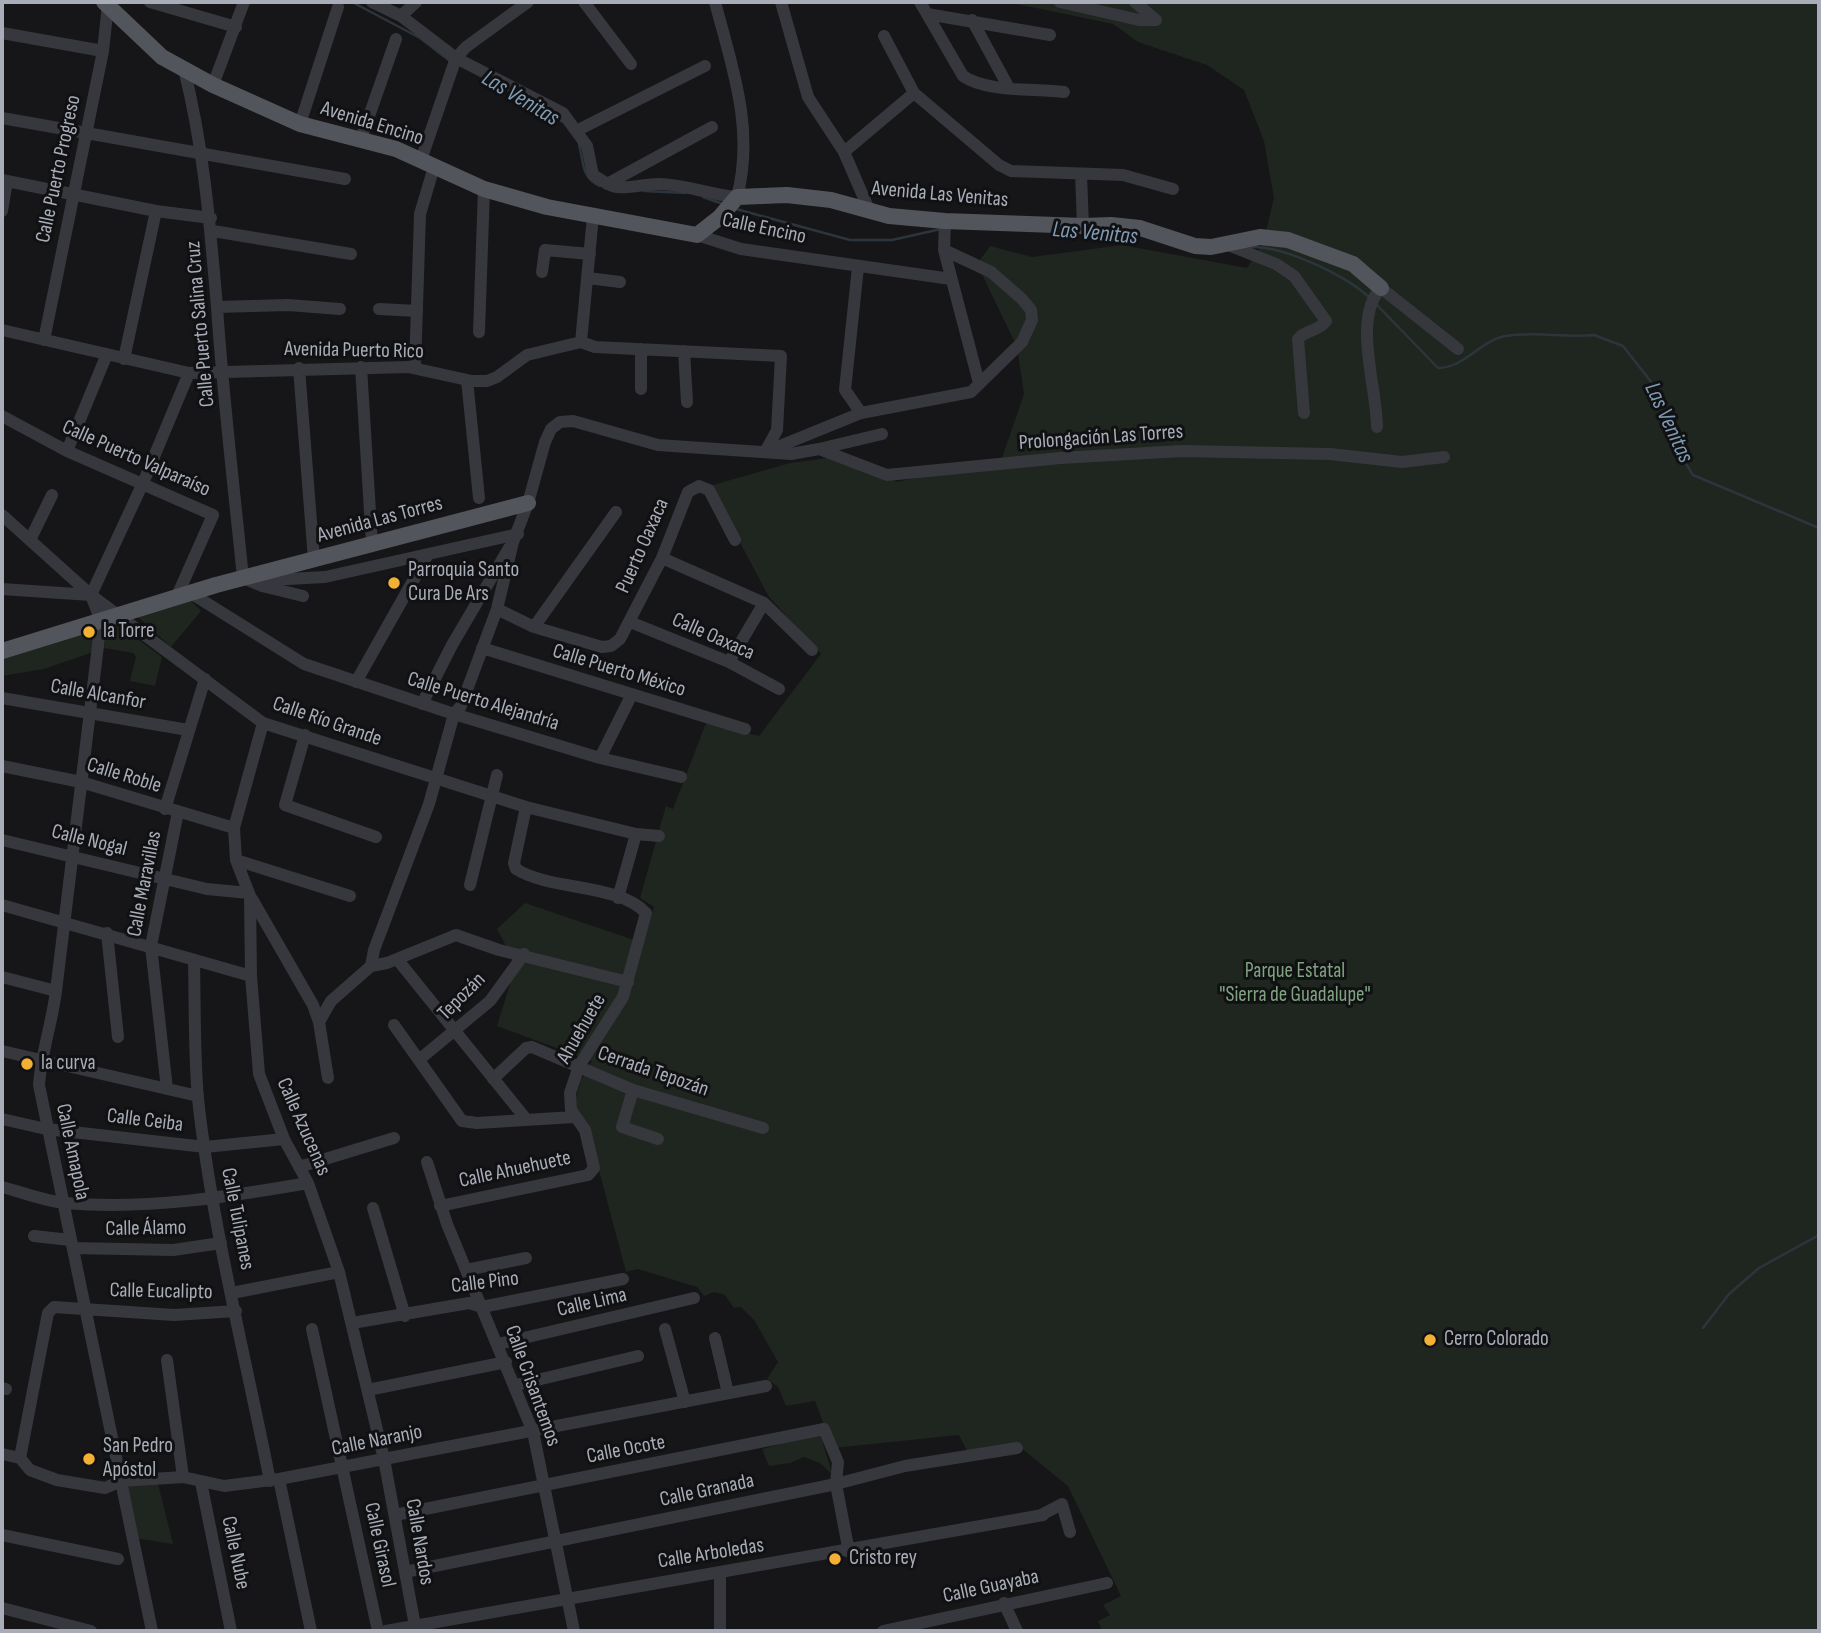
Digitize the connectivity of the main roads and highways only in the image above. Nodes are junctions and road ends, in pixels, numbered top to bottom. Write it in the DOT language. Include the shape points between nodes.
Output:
graph roads {
  1 [pos="106,3"];
  2 [pos="732,203"];
  3 [pos="697,235"];
  4 [pos="1374,297"];
  5 [pos="528,503"];
  6 [pos="2,651"];
  1 -- 3 [label="main road, Avenida Encino" via="148,46 184,69 300,124 396,149 484,189"];
  2 -- 3 [label="main road, Calle Encino"];
  2 -- 4 [label="main road, Avenida Las Venitas" via="787,195 944,225 1140,228 1195,246 1260,237 1288,240 1353,264"];
  5 -- 6 [label="main road, Avenida Las Torres" via="183,594"];
}
